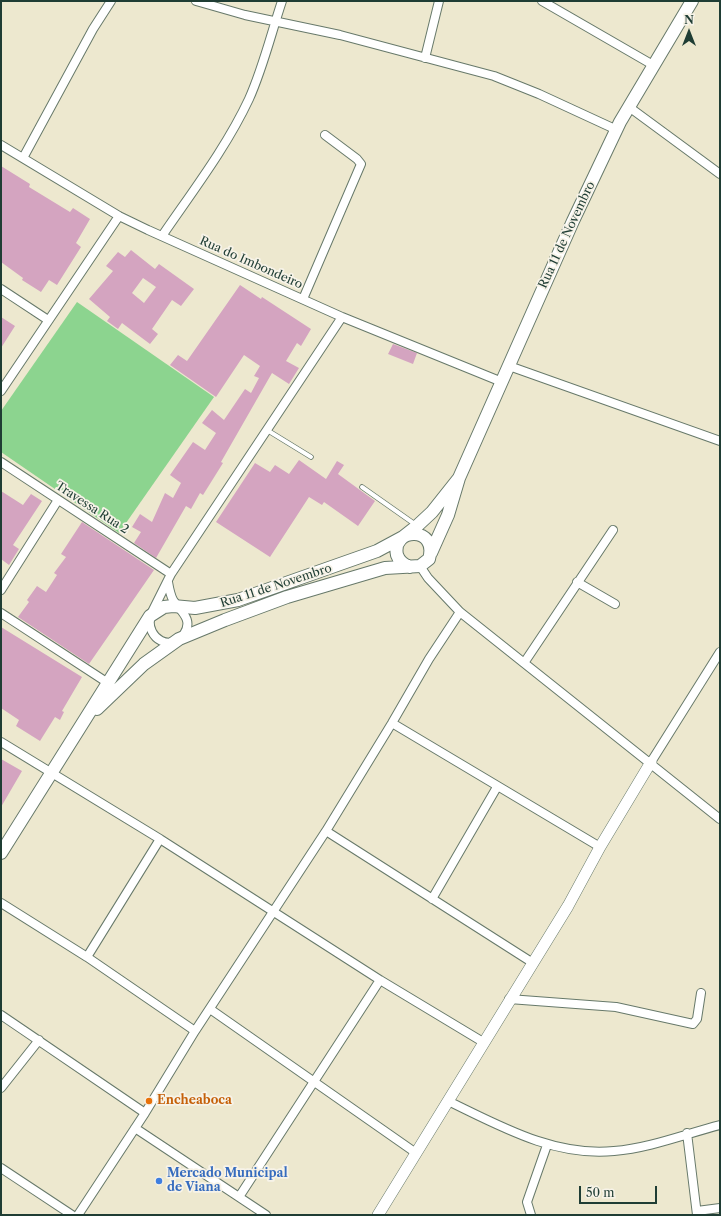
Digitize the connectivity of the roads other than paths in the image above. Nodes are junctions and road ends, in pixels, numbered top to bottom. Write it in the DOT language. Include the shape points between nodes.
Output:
graph roads {
  1 [pos="111,1"];
  2 [pos="196,1"];
  3 [pos="282,1"];
  4 [pos="439,1"];
  5 [pos="542,1"];
  6 [pos="692,1"];
  7 [pos="275,22"];
  8 [pos="425,58"];
  9 [pos="652,65"];
  10 [pos="629,107"];
  11 [pos="617,130"];
  12 [pos="325,135"];
  13 [pos="1,145"];
  14 [pos="23,158"];
  15 [pos="720,174"];
  16 [pos="119,216"];
  17 [pos="162,236"];
  18 [pos="1,289"];
  19 [pos="303,299"];
  20 [pos="342,317"];
  21 [pos="48,320"];
  22 [pos="509,366"];
  23 [pos="502,382"];
  24 [pos="1,391"];
  25 [pos="267,430"];
  26 [pos="720,441"];
  27 [pos="311,457"];
  28 [pos="1,462"];
  29 [pos="459,478"];
  30 [pos="362,487"];
  31 [pos="58,500"];
  32 [pos="417,526"];
  33 [pos="613,530"];
  34 [pos="403,537"];
  35 [pos="431,553"];
  36 [pos="415,567"];
  37 [pos="171,574"];
  38 [pos="168,582"];
  39 [pos="577,582"];
  40 [pos="1,590"];
  41 [pos="615,604"];
  42 [pos="181,608"];
  43 [pos="460,612"];
  44 [pos="1,613"];
  45 [pos="150,616"];
  46 [pos="179,639"];
  47 [pos="720,652"];
  48 [pos="524,663"];
  49 [pos="108,683"];
  50 [pos="85,721"];
  51 [pos="392,723"];
  52 [pos="1,742"];
  53 [pos="651,762"];
  54 [pos="51,775"];
  55 [pos="497,787"];
  56 [pos="720,818"];
  57 [pos="326,831"];
  58 [pos="160,839"];
  59 [pos="600,847"];
  60 [pos="1,853"];
  61 [pos="432,899"];
  62 [pos="1,903"];
  63 [pos="274,911"];
  64 [pos="87,957"];
  65 [pos="533,963"];
  66 [pos="380,980"];
  67 [pos="701,993"];
  68 [pos="509,999"];
  69 [pos="210,1009"];
  70 [pos="1,1015"];
  71 [pos="195,1031"];
  72 [pos="39,1040"];
  73 [pos="483,1042"];
  74 [pos="314,1082"];
  75 [pos="1,1088"];
  76 [pos="448,1101"];
  77 [pos="145,1113"];
  78 [pos="720,1125"];
  79 [pos="135,1128"];
  80 [pos="687,1133"];
  81 [pos="547,1145"];
  82 [pos="416,1153"];
  83 [pos="1,1168"];
  84 [pos="239,1197"];
  85 [pos="720,1208"];
  86 [pos="697,1213"];
  87 [pos="72,1215"];
  88 [pos="78,1215"];
  89 [pos="266,1215"];
  90 [pos="378,1215"];
  91 [pos="531,1215"];
  1 -- 14 [label="street" via="93,29"];
  2 -- 7 [label="street"];
  3 -- 7 [label="street"];
  4 -- 8 [label="street"];
  5 -- 9 [label="street"];
  6 -- 9 [label="main road, Rua 11 de Novembro"];
  7 -- 8 [label="street" via="340,35"];
  7 -- 17 [label="street" via="259,73 242,111 214,159"];
  8 -- 11 [label="street" via="514,84"];
  9 -- 10 [label="main road, Rua 11 de Novembro"];
  10 -- 11 [label="main road, Rua 11 de Novembro"];
  10 -- 15 [label="street"];
  11 -- 22 [label="main road, Rua 11 de Novembro" via="573,221"];
  12 -- 19 [label="street" via="360,164"];
  13 -- 14 [label="street, Rua do Imbondeiro"];
  14 -- 16 [label="street, Rua do Imbondeiro"];
  16 -- 17 [label="street, Rua do Imbondeiro"];
  16 -- 21 [label="street"];
  17 -- 19 [label="street, Rua do Imbondeiro"];
  18 -- 21 [label="street"];
  19 -- 20 [label="street, Rua do Imbondeiro"];
  20 -- 23 [label="street, Rua do Imbondeiro"];
  20 -- 25 [label="street"];
  21 -- 24 [label="street"];
  22 -- 23 [label="main road, Rua 11 de Novembro"];
  22 -- 26 [label="street"];
  23 -- 29 [label="main road, Rua 11 de Novembro"];
  25 -- 27 [label="lane"];
  25 -- 37 [label="street"];
  28 -- 31 [label="street, Travessa Rua 2"];
  29 -- 32 [label="main road, Rua 11 de Novembro" via="432,512"];
  29 -- 35 [label="main road, Rua 11 de Novembro" via="448,515"];
  30 -- 32 [label="lane"];
  31 -- 37 [label="street, Travessa Rua 2"];
  31 -- 40 [label="street"];
  32 -- 34 [label="main road, Rua 11 de Novembro"];
  33 -- 39 [label="street"];
  34 -- 35 [label="main road, Rua 11 de Novembro" via="414,533 425,537 431,547"];
  34 -- 36 [label="main road" via="397,546 398,557 405,565"];
  34 -- 42 [label="main road, Rua 11 de Novembro" via="350,562 238,600 209,607"];
  35 -- 36 [label="main road, Rua 11 de Novembro" via="429,559"];
  36 -- 43 [label="street"];
  36 -- 46 [label="main road, Rua 11 de Novembro" via="385,568 344,579 224,620"];
  37 -- 38 [label="street"];
  38 -- 42 [label="street" via="172,597"];
  38 -- 45 [label="street"];
  39 -- 41 [label="street"];
  39 -- 48 [label="street"];
  42 -- 45 [label="main road, Rua 11 de Novembro" via="164,607"];
  42 -- 46 [label="street" via="187,617 187,625"];
  43 -- 48 [label="street"];
  43 -- 51 [label="street"];
  44 -- 49 [label="street"];
  45 -- 46 [label="street" via="150,629 155,637 165,642"];
  45 -- 49 [label="main road, Rua 11 de Novembro"];
  46 -- 50 [label="main road, Rua 11 de Novembro" via="144,664"];
  47 -- 53 [label="street"];
  48 -- 53 [label="street"];
  49 -- 50 [label="main road, Rua 11 de Novembro"];
  50 -- 54 [label="main road, Rua 11 de Novembro"];
  51 -- 55 [label="street"];
  51 -- 57 [label="street"];
  52 -- 54 [label="street"];
  53 -- 56 [label="street"];
  53 -- 59 [label="street"];
  54 -- 58 [label="street"];
  54 -- 60 [label="main road, Rua 11 de Novembro"];
  55 -- 59 [label="street"];
  55 -- 61 [label="street"];
  57 -- 61 [label="street"];
  57 -- 63 [label="street"];
  58 -- 63 [label="street"];
  58 -- 64 [label="street"];
  59 -- 65 [label="street"];
  61 -- 65 [label="street"];
  62 -- 64 [label="street"];
  63 -- 66 [label="street"];
  63 -- 69 [label="street"];
  64 -- 71 [label="street"];
  65 -- 68 [label="street"];
  66 -- 73 [label="street"];
  66 -- 74 [label="street"];
  67 -- 68 [label="street" via="697,1018 693,1024 616,1007"];
  68 -- 73 [label="street"];
  69 -- 71 [label="street"];
  69 -- 74 [label="street"];
  70 -- 72 [label="street"];
  71 -- 77 [label="street"];
  72 -- 75 [label="street"];
  72 -- 77 [label="street"];
  73 -- 76 [label="street"];
  74 -- 82 [label="street"];
  74 -- 84 [label="street"];
  76 -- 81 [label="street"];
  76 -- 82 [label="street"];
  77 -- 79 [label="street"];
  78 -- 80 [label="street"];
  79 -- 84 [label="street"];
  79 -- 88 [label="street"];
  80 -- 81 [label="street" via="660,1142 614,1151"];
  80 -- 86 [label="street"];
  81 -- 91 [label="street" via="527,1202"];
  82 -- 90 [label="street"];
  83 -- 87 [label="street"];
  84 -- 89 [label="street"];
  85 -- 86 [label="street"];
}
